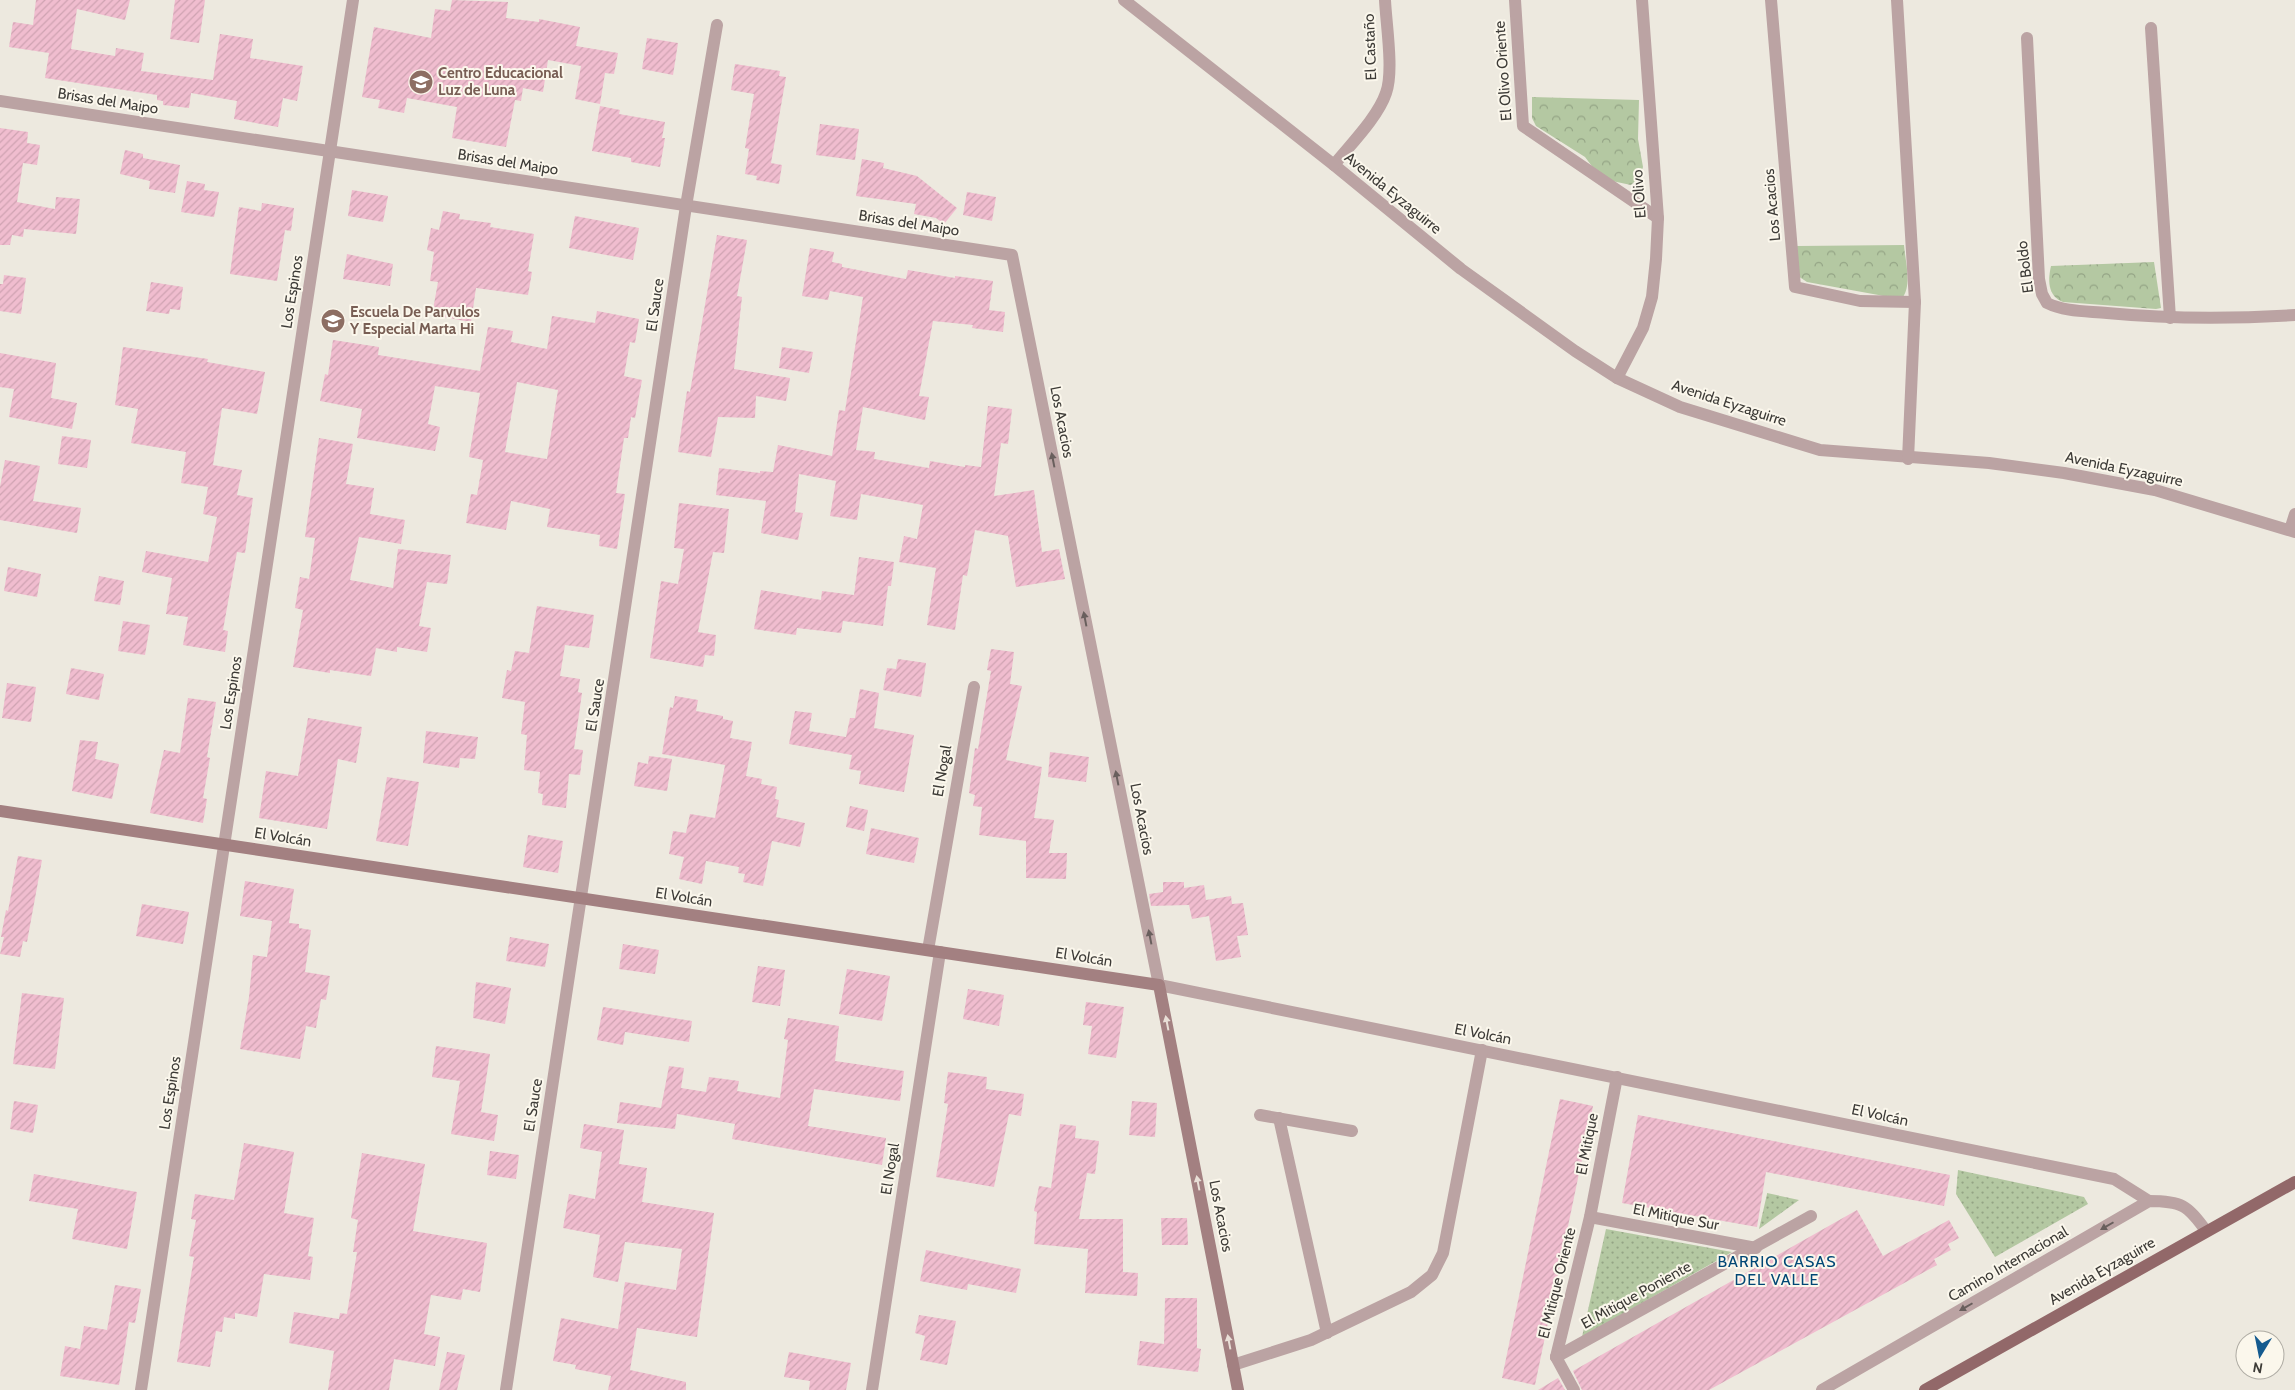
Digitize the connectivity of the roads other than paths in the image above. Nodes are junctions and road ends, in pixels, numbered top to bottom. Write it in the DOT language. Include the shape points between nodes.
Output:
graph roads {
  1 [pos="353,0"];
  2 [pos="1124,0"];
  3 [pos="1373,0"];
  4 [pos="1514,0"];
  5 [pos="1642,0"];
  6 [pos="1771,0"];
  7 [pos="1897,0"];
  8 [pos="1385,5"];
  9 [pos="717,25"];
  10 [pos="2151,28"];
  11 [pos="2027,38"];
  12 [pos="0,101"];
  13 [pos="330,151"];
  14 [pos="1334,165"];
  15 [pos="686,206"];
  16 [pos="1658,218"];
  17 [pos="1012,255"];
  18 [pos="1915,302"];
  19 [pos="2295,315"];
  20 [pos="2170,318"];
  21 [pos="1617,378"];
  22 [pos="1908,459"];
  23 [pos="2295,514"];
  24 [pos="2293,531"];
  25 [pos="974,687"];
  26 [pos="0,811"];
  27 [pos="224,845"];
  28 [pos="582,898"];
  29 [pos="934,951"];
  30 [pos="1159,985"];
  31 [pos="1482,1050"];
  32 [pos="1617,1078"];
  33 [pos="1260,1115"];
  34 [pos="1279,1118"];
  35 [pos="1352,1131"];
  36 [pos="2295,1182"];
  37 [pos="2149,1201"];
  38 [pos="1810,1216"];
  39 [pos="1590,1217"];
  40 [pos="2206,1231"];
  41 [pos="1756,1248"];
  42 [pos="1327,1333"];
  43 [pos="1556,1357"];
  44 [pos="1233,1365"];
  45 [pos="141,1390"];
  46 [pos="506,1390"];
  47 [pos="872,1390"];
  48 [pos="1238,1390"];
  49 [pos="1574,1390"];
  50 [pos="1822,1390"];
  51 [pos="1925,1390"];
  1 -- 13 [label="street, Los Espinos"];
  2 -- 14 [label="street, Avenida Eyzaguirre"];
  3 -- 8 [label="street"];
  4 -- 16 [label="street, El Olivo Oriente" via="1523,126"];
  5 -- 16 [label="street, El Olivo"];
  6 -- 18 [label="street, Los Acacios" via="1795,287 1860,301"];
  7 -- 18 [label="street"];
  8 -- 14 [label="street, El Castaño" via="1389,74 1386,93"];
  9 -- 15 [label="street, El Sauce"];
  10 -- 20 [label="street"];
  11 -- 20 [label="street, El Boldo" via="2042,294 2047,302 2070,310"];
  12 -- 13 [label="street, Brisas del Maipo"];
  13 -- 15 [label="street, Brisas del Maipo"];
  13 -- 27 [label="street, Los Espinos"];
  14 -- 21 [label="street, Avenida Eyzaguirre" via="1461,269"];
  15 -- 17 [label="street, Brisas del Maipo"];
  15 -- 28 [label="street, El Sauce"];
  16 -- 21 [label="street, El Olivo" via="1652,297 1643,328"];
  30 -- 17 [label="street, Los Acacios, one-way"];
  18 -- 22 [label="street"];
  19 -- 20 [label="street, El Boldo"];
  21 -- 22 [label="street, Avenida Eyzaguirre" via="1680,407 1820,450"];
  22 -- 24 [label="street, Avenida Eyzaguirre" via="1989,463 2082,476 2155,490"];
  23 -- 24 [label="street"];
  25 -- 29 [label="street, El Nogal"];
  26 -- 27 [label="street, El Volcán"];
  27 -- 28 [label="street, El Volcán"];
  27 -- 45 [label="street, Los Espinos"];
  28 -- 29 [label="street, El Volcán"];
  28 -- 46 [label="street, El Sauce"];
  29 -- 30 [label="street, El Volcán"];
  29 -- 47 [label="street, El Nogal"];
  30 -- 31 [label="street, El Volcán"];
  44 -- 30 [label="street, Los Acacios, one-way"];
  31 -- 32 [label="street, El Volcán"];
  31 -- 42 [label="street" via="1439,1265 1422,1285"];
  32 -- 37 [label="street, El Volcán" via="2114,1179"];
  32 -- 39 [label="street, El Mitique"];
  33 -- 34 [label="street"];
  34 -- 35 [label="street"];
  34 -- 42 [label="street"];
  36 -- 40 [label="main road, Avenida Eyzaguirre"];
  37 -- 40 [label="street" via="2169,1201 2186,1206"];
  37 -- 50 [label="street, Camino Internacional, one-way"];
  38 -- 41 [label="street, El Mitique Poniente"];
  39 -- 41 [label="street, El Mitique Sur"];
  39 -- 43 [label="street, El Mitique Oriente"];
  40 -- 51 [label="main road, Avenida Eyzaguirre"];
  41 -- 43 [label="street, El Mitique Poniente"];
  42 -- 44 [label="street"];
  43 -- 49 [label="street"];
  44 -- 48 [label="street, Los Acacios"];
}
